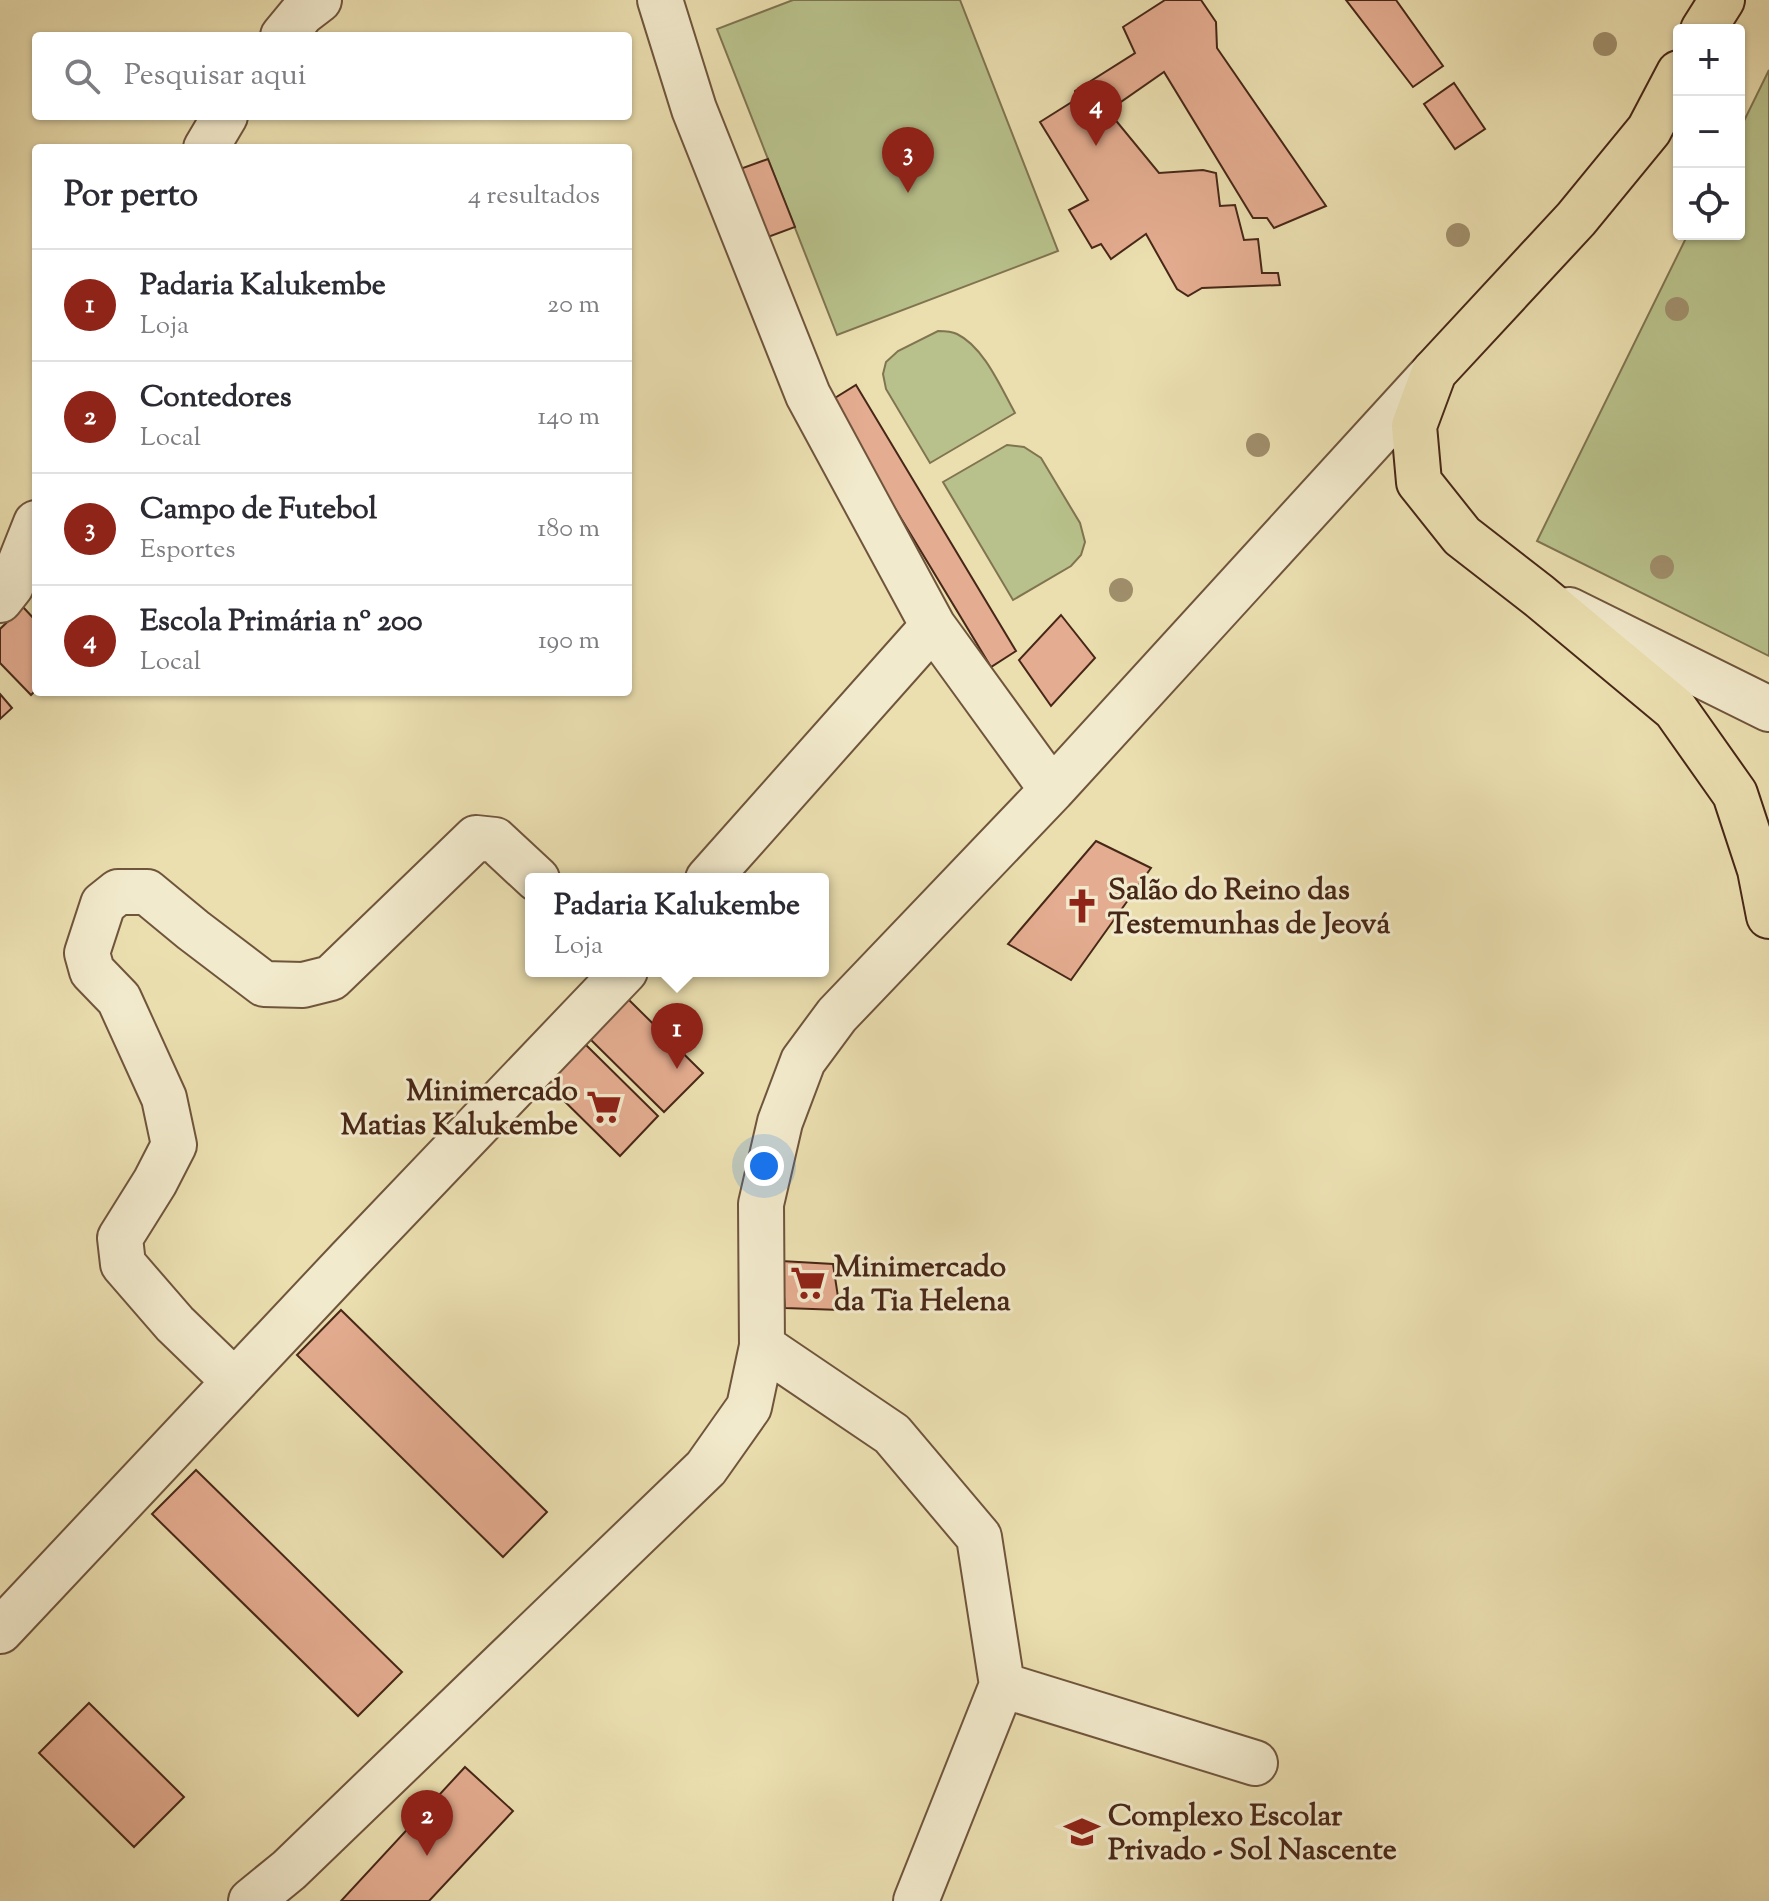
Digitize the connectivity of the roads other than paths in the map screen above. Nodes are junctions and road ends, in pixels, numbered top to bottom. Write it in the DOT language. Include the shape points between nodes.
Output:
graph roads {
  1 [pos="319,0"];
  2 [pos="660,0"];
  3 [pos="1722,0"];
  4 [pos="1707,24"];
  5 [pos="286,32"];
  6 [pos="1673,84"];
  7 [pos="223,120"];
  8 [pos="208,144"];
  9 [pos="1434,372"];
  10 [pos="32,533"];
  11 [pos="1538,595"];
  12 [pos="0,600"];
  13 [pos="933,626"];
  14 [pos="1769,709"];
  15 [pos="1052,790"];
  16 [pos="531,873"];
  17 [pos="713,873"];
  18 [pos="1769,916"];
  19 [pos="619,977"];
  20 [pos="762,1346"];
  21 [pos="234,1381"];
  22 [pos="0,1631"];
  23 [pos="1002,1685"];
  24 [pos="1255,1763"];
  25 [pos="251,1901"];
  26 [pos="916,1901"];
  1 -- 5 [label="street"];
  2 -- 13 [label="street" via="694,109 808,395"];
  3 -- 4 [label="main road"];
  6 -- 9 [label="main road" via="1649,130 1595,197"];
  7 -- 8 [label="street"];
  9 -- 11 [label="main road" via="1414,426 1419,482 1462,536"];
  9 -- 15 [label="street"];
  10 -- 12 [label="street"];
  11 -- 14 [label="street"];
  11 -- 18 [label="main road" via="1675,709 1735,794"];
  13 -- 15 [label="street"];
  13 -- 17 [label="street"];
  15 -- 20 [label="street" via="837,1015 803,1061 780,1122 761,1204"];
  16 -- 21 [label="street" via="495,840 476,838 331,978 303,985 264,984 147,892 118,892 103,904 87,953 92,971 119,999 164,1098 174,1145 120,1238 123,1264"];
  19 -- 21 [label="street"];
  20 -- 23 [label="street" via="892,1434 979,1537"];
  20 -- 25 [label="street" via="749,1407 706,1468"];
  21 -- 22 [label="street"];
  23 -- 24 [label="street"];
  23 -- 26 [label="street"];
}
